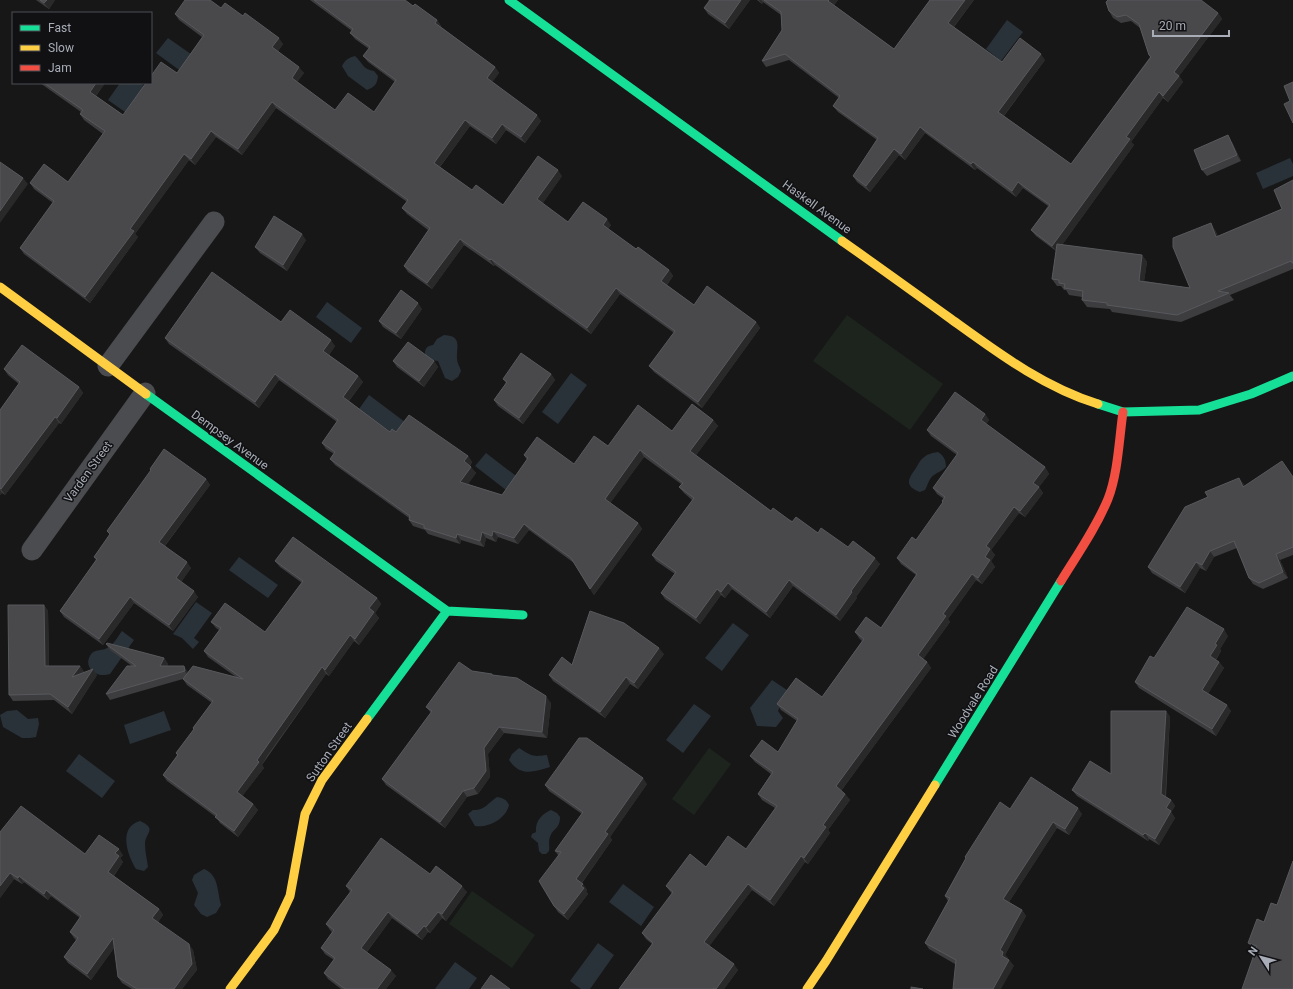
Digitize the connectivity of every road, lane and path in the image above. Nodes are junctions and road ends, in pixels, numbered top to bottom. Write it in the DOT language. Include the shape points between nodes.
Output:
graph roads {
  1 [pos="509,0"];
  2 [pos="214,222"];
  3 [pos="0,288"];
  4 [pos="108,366"];
  5 [pos="1293,376"];
  6 [pos="145,393"];
  7 [pos="1123,412"];
  8 [pos="32,550"];
  9 [pos="447,611"];
  10 [pos="523,615"];
  11 [pos="230,989"];
  12 [pos="807,989"];
  1 -- 7 [label="street, Haskell Avenue" via="1002,356 1046,382 1082,399"];
  2 -- 4 [label="street"];
  3 -- 4 [label="street, Dempsey Avenue"];
  4 -- 6 [label="street, Dempsey Avenue"];
  5 -- 7 [label="street, Haskell Avenue" via="1251,394 1199,410"];
  6 -- 8 [label="street, Varden Street"];
  6 -- 9 [label="street, Dempsey Avenue"];
  7 -- 12 [label="street, Woodvale Road" via="1108,498 1095,526"];
  9 -- 10 [label="street"];
  9 -- 11 [label="street, Sutton Street" via="322,780 305,814 290,896 274,930"];
}
